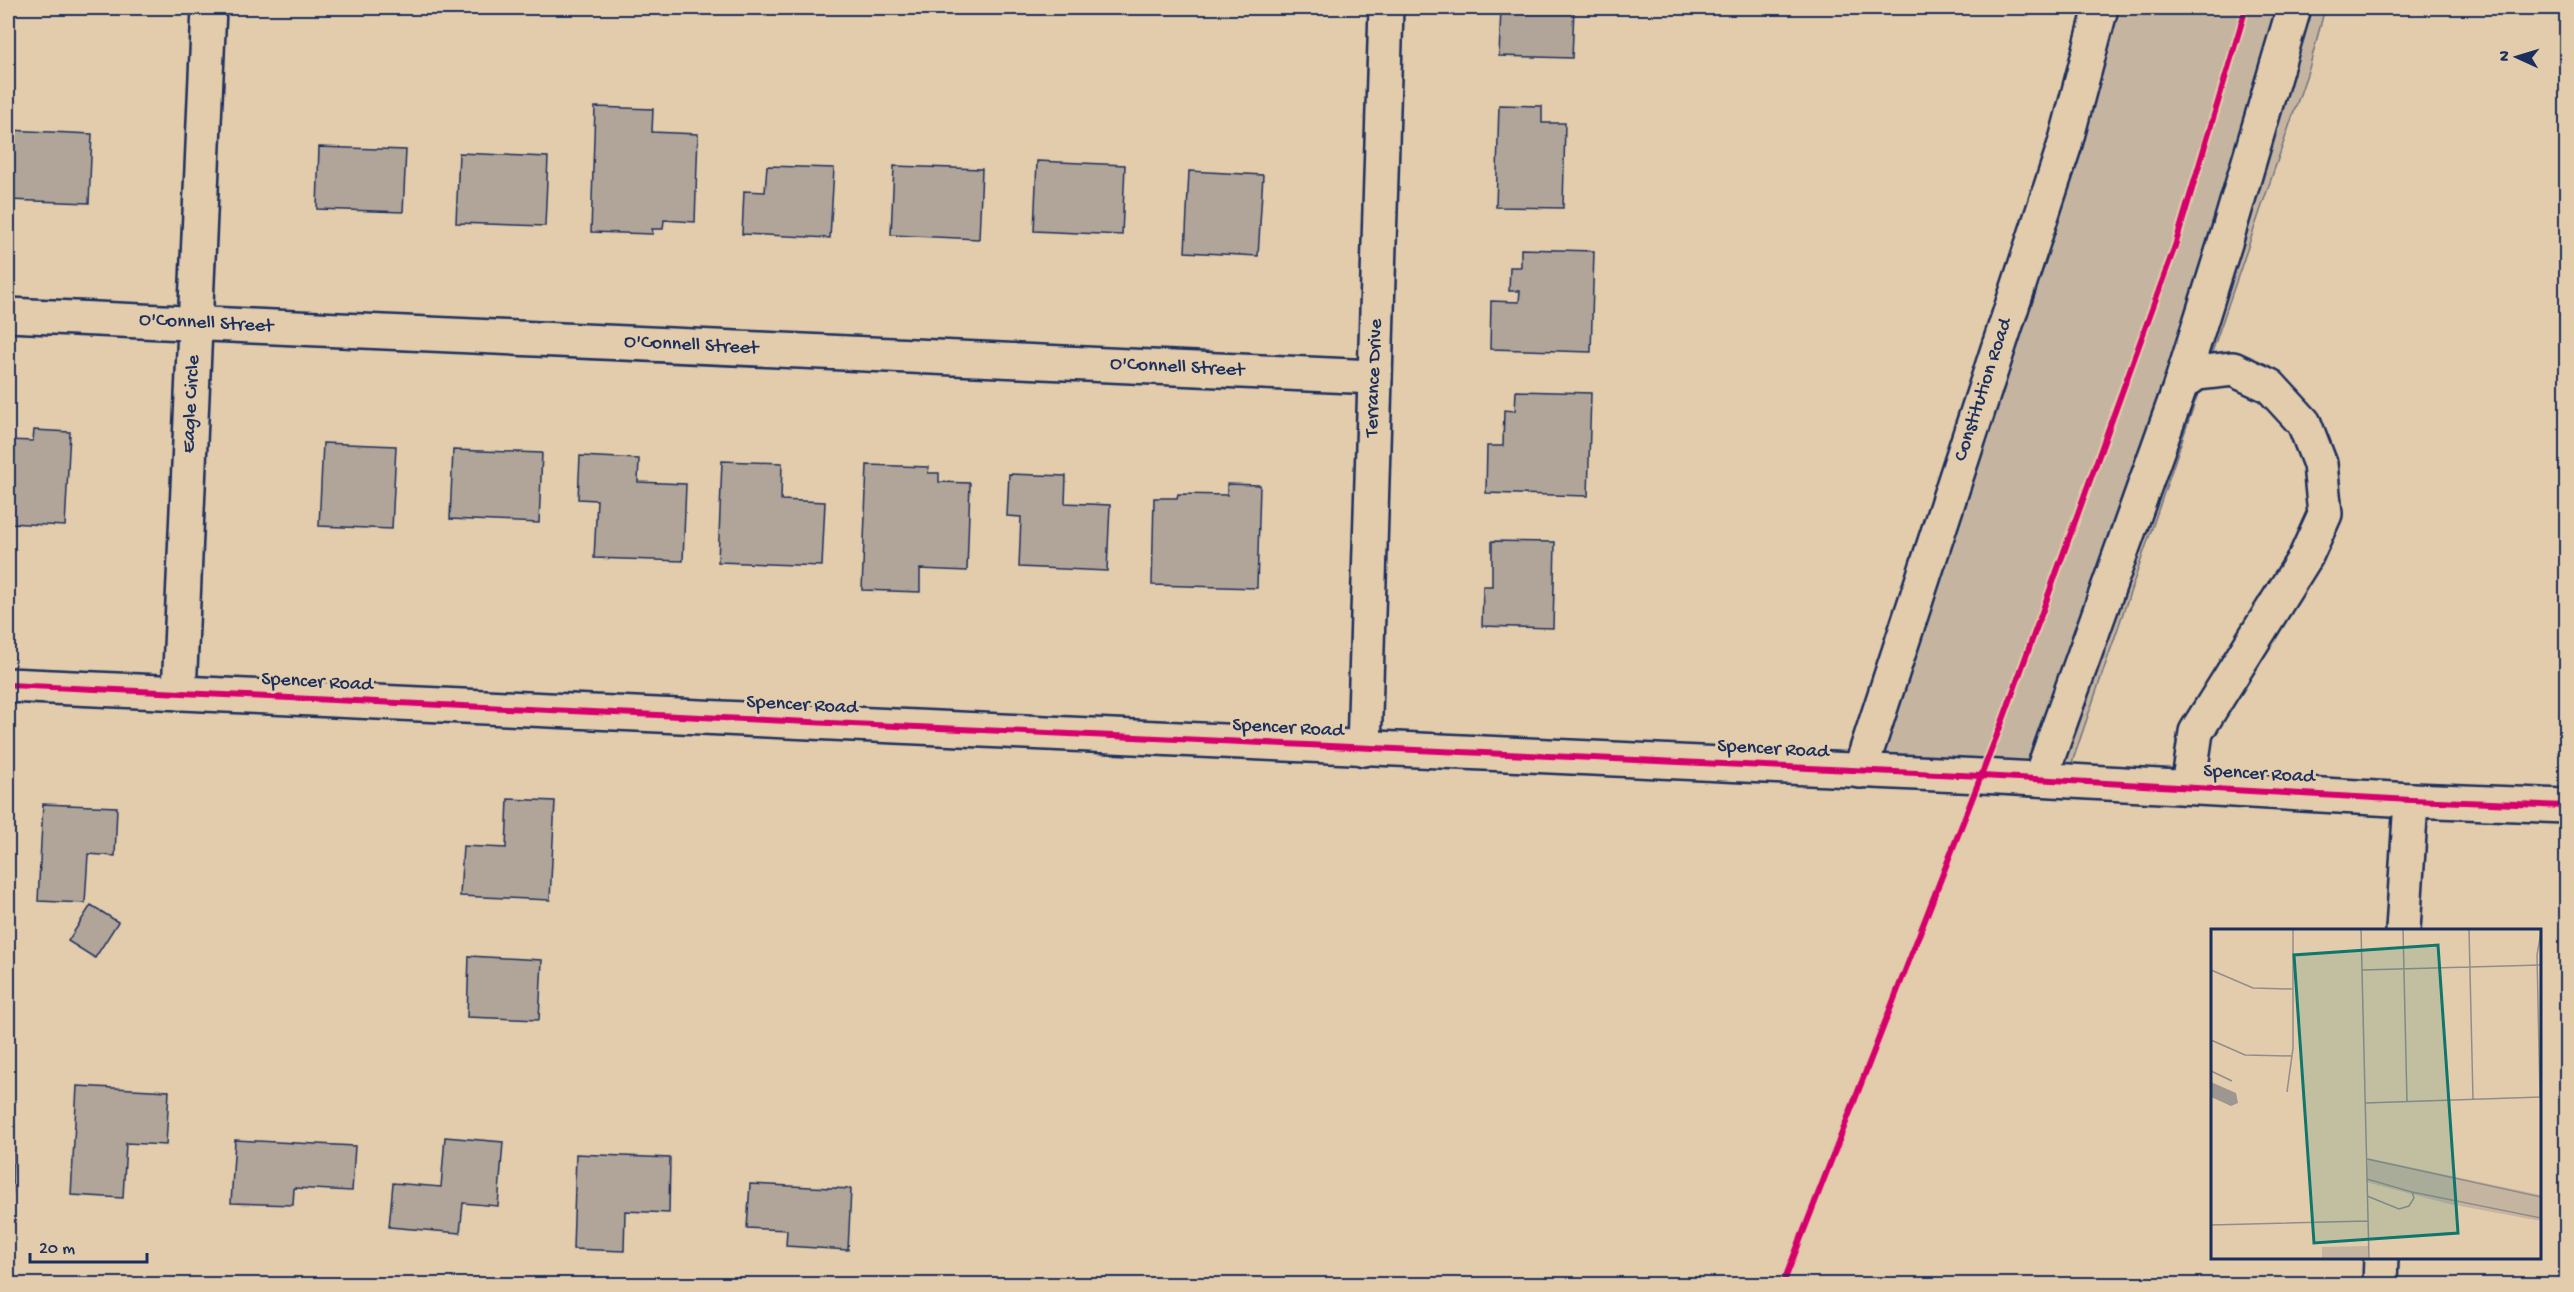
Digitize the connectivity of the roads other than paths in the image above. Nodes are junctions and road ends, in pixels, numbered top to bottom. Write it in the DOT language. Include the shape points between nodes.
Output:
graph roads {
  1 [pos="209,8"];
  2 [pos="1386,8"];
  3 [pos="2101,8"];
  4 [pos="2294,8"];
  5 [pos="8,315"];
  6 [pos="195,323"];
  7 [pos="1376,377"];
  8 [pos="2181,384"];
  9 [pos="8,685"];
  10 [pos="179,693"];
  11 [pos="1364,749"];
  12 [pos="1860,771"];
  13 [pos="2040,779"];
  14 [pos="2188,787"];
  15 [pos="2411,800"];
  16 [pos="2566,806"];
  17 [pos="2403,929"];
  18 [pos="2381,1259"];
  19 [pos="2380,1284"];
  1 -- 6 [label="street, Eagle Circle"];
  2 -- 7 [label="street, Terrance Drive"];
  3 -- 12 [label="street, Constitution Road" via="2061,156"];
  4 -- 8 [label="street"];
  5 -- 6 [label="street, O'Connell Street"];
  6 -- 7 [label="street, O'Connell Street"];
  6 -- 10 [label="street, Eagle Circle"];
  7 -- 11 [label="street, Terrance Drive"];
  8 -- 13 [label="street"];
  8 -- 14 [label="street" via="2197,373 2233,369 2270,386 2304,423 2320,464 2325,514 2306,556 2196,732"];
  9 -- 10 [label="street, Spencer Road"];
  10 -- 11 [label="street, Spencer Road"];
  11 -- 12 [label="street, Spencer Road"];
  12 -- 13 [label="street, Spencer Road"];
  13 -- 14 [label="street, Spencer Road"];
  14 -- 15 [label="street, Spencer Road"];
  15 -- 16 [label="street, Spencer Road"];
  15 -- 17 [label="street"];
  18 -- 19 [label="street"];
}
